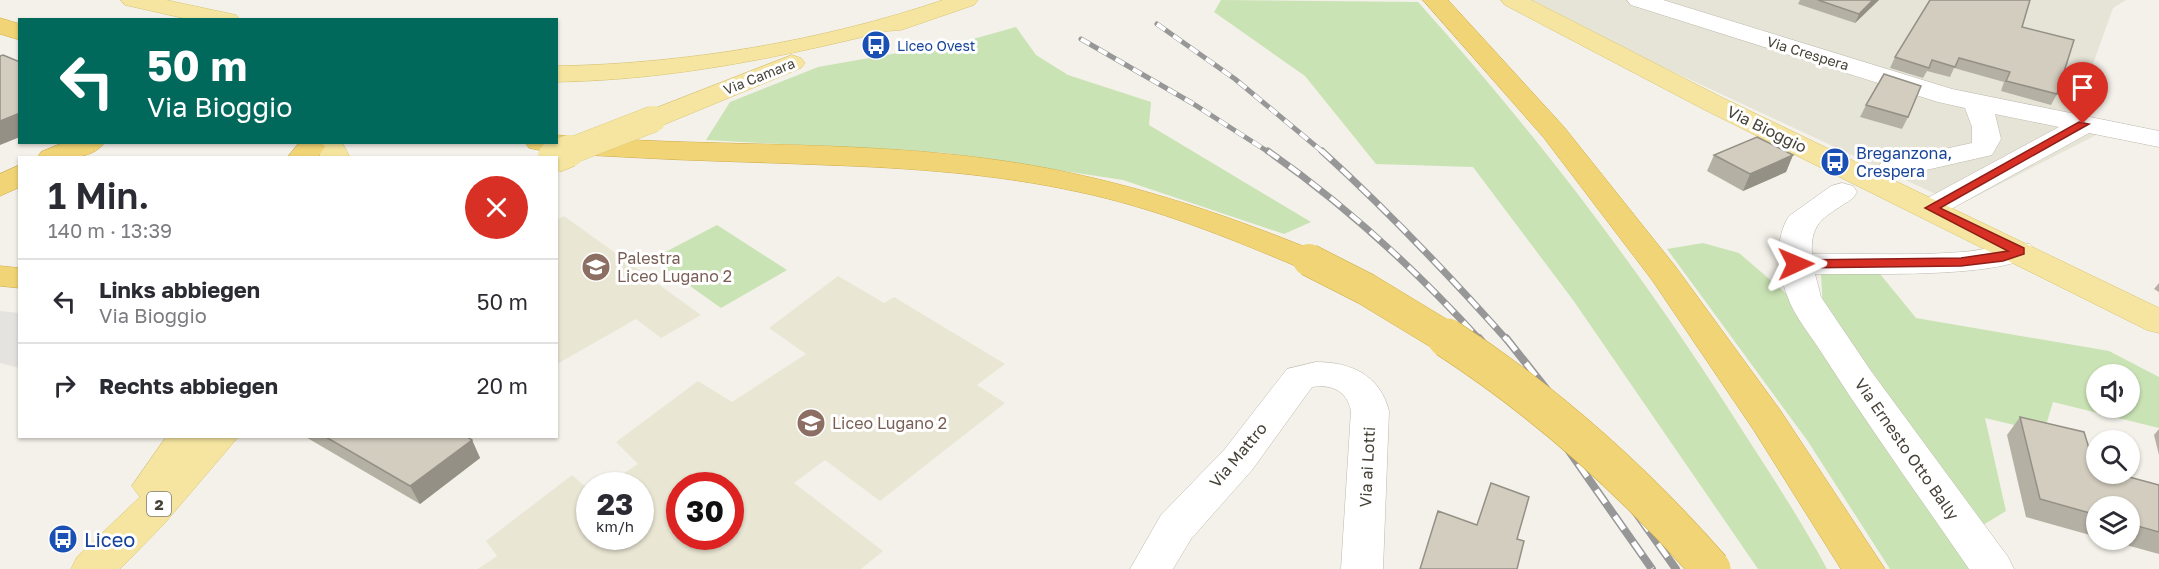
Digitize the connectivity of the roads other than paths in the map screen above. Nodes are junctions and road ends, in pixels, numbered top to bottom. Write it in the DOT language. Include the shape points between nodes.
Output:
graph roads {
  1 [pos="122,0"];
  2 [pos="133,0"];
  3 [pos="966,0"];
  4 [pos="1436,0"];
  5 [pos="1498,0"];
  6 [pos="1513,0"];
  7 [pos="1639,0"];
  8 [pos="914,17"];
  9 [pos="177,18"];
  10 [pos="218,18"];
  11 [pos="0,25"];
  12 [pos="18,32"];
  13 [pos="558,74"];
  14 [pos="1665,79"];
  15 [pos="1977,104"];
  16 [pos="2083,124"];
  17 [pos="2159,139"];
  18 [pos="86,144"];
  19 [pos="558,144"];
  20 [pos="56,156"];
  21 [pos="556,156"];
  22 [pos="1891,169"];
  23 [pos="18,175"];
  24 [pos="0,187"];
  25 [pos="1842,192"];
  26 [pos="1931,208"];
  27 [pos="2019,251"];
  28 [pos="1796,264"];
  29 [pos="0,276"];
  30 [pos="18,278"];
  31 [pos="2159,322"];
  32 [pos="1344,377"];
  33 [pos="187,438"];
  34 [pos="218,438"];
  35 [pos="93,568"];
  36 [pos="1151,569"];
  37 [pos="1362,569"];
  38 [pos="1711,569"];
  39 [pos="1864,569"];
  40 [pos="1993,569"];
  1 -- 9 [label="main road"];
  2 -- 10 [label="main road"];
  3 -- 8 [label="main road, Via Camara"];
  4 -- 39 [label="highway" via="1518,90 1662,271 1745,388"];
  5 -- 14 [label="main road, Via Bioggio"];
  6 -- 14 [label="main road, Via Bioggio"];
  7 -- 15 [label="street, Via Crespera"];
  8 -- 13 [label="main road" via="720,62 624,73"];
  8 -- 21 [label="main road, Via Camara, bridge"];
  11 -- 12 [label="highway"];
  14 -- 26 [label="main road, Via Bioggio"];
  15 -- 16 [label="street, Via Crespera"];
  15 -- 22 [label="street" via="1988,141 1982,149"];
  16 -- 17 [label="street, Via Crespera"];
  16 -- 26 [label="street"];
  18 -- 20 [label="highway"];
  19 -- 38 [label="highway, bridge" via="876,158 1003,170 1089,186 1174,208 1309,260 1426,323 1542,405 1638,491"];
  23 -- 24 [label="highway"];
  25 -- 28 [label="street" via="1800,223 1795,236"];
  26 -- 27 [label="main road, Via Bioggio"];
  27 -- 28 [label="street" via="1961,262"];
  27 -- 31 [label="main road, Via Bioggio"];
  28 -- 40 [label="street, Via Ernesto Otto Bally" via="1804,297 1858,380"];
  29 -- 30 [label="highway"];
  32 -- 36 [label="street, Via Mattro" via="1316,374 1294,383 1238,460 1176,527"];
  32 -- 37 [label="street, Via ai Lotti" via="1360,387 1370,411"];
  33 -- 35 [label="main road, 2"];
  34 -- 35 [label="main road, 2"];
}
